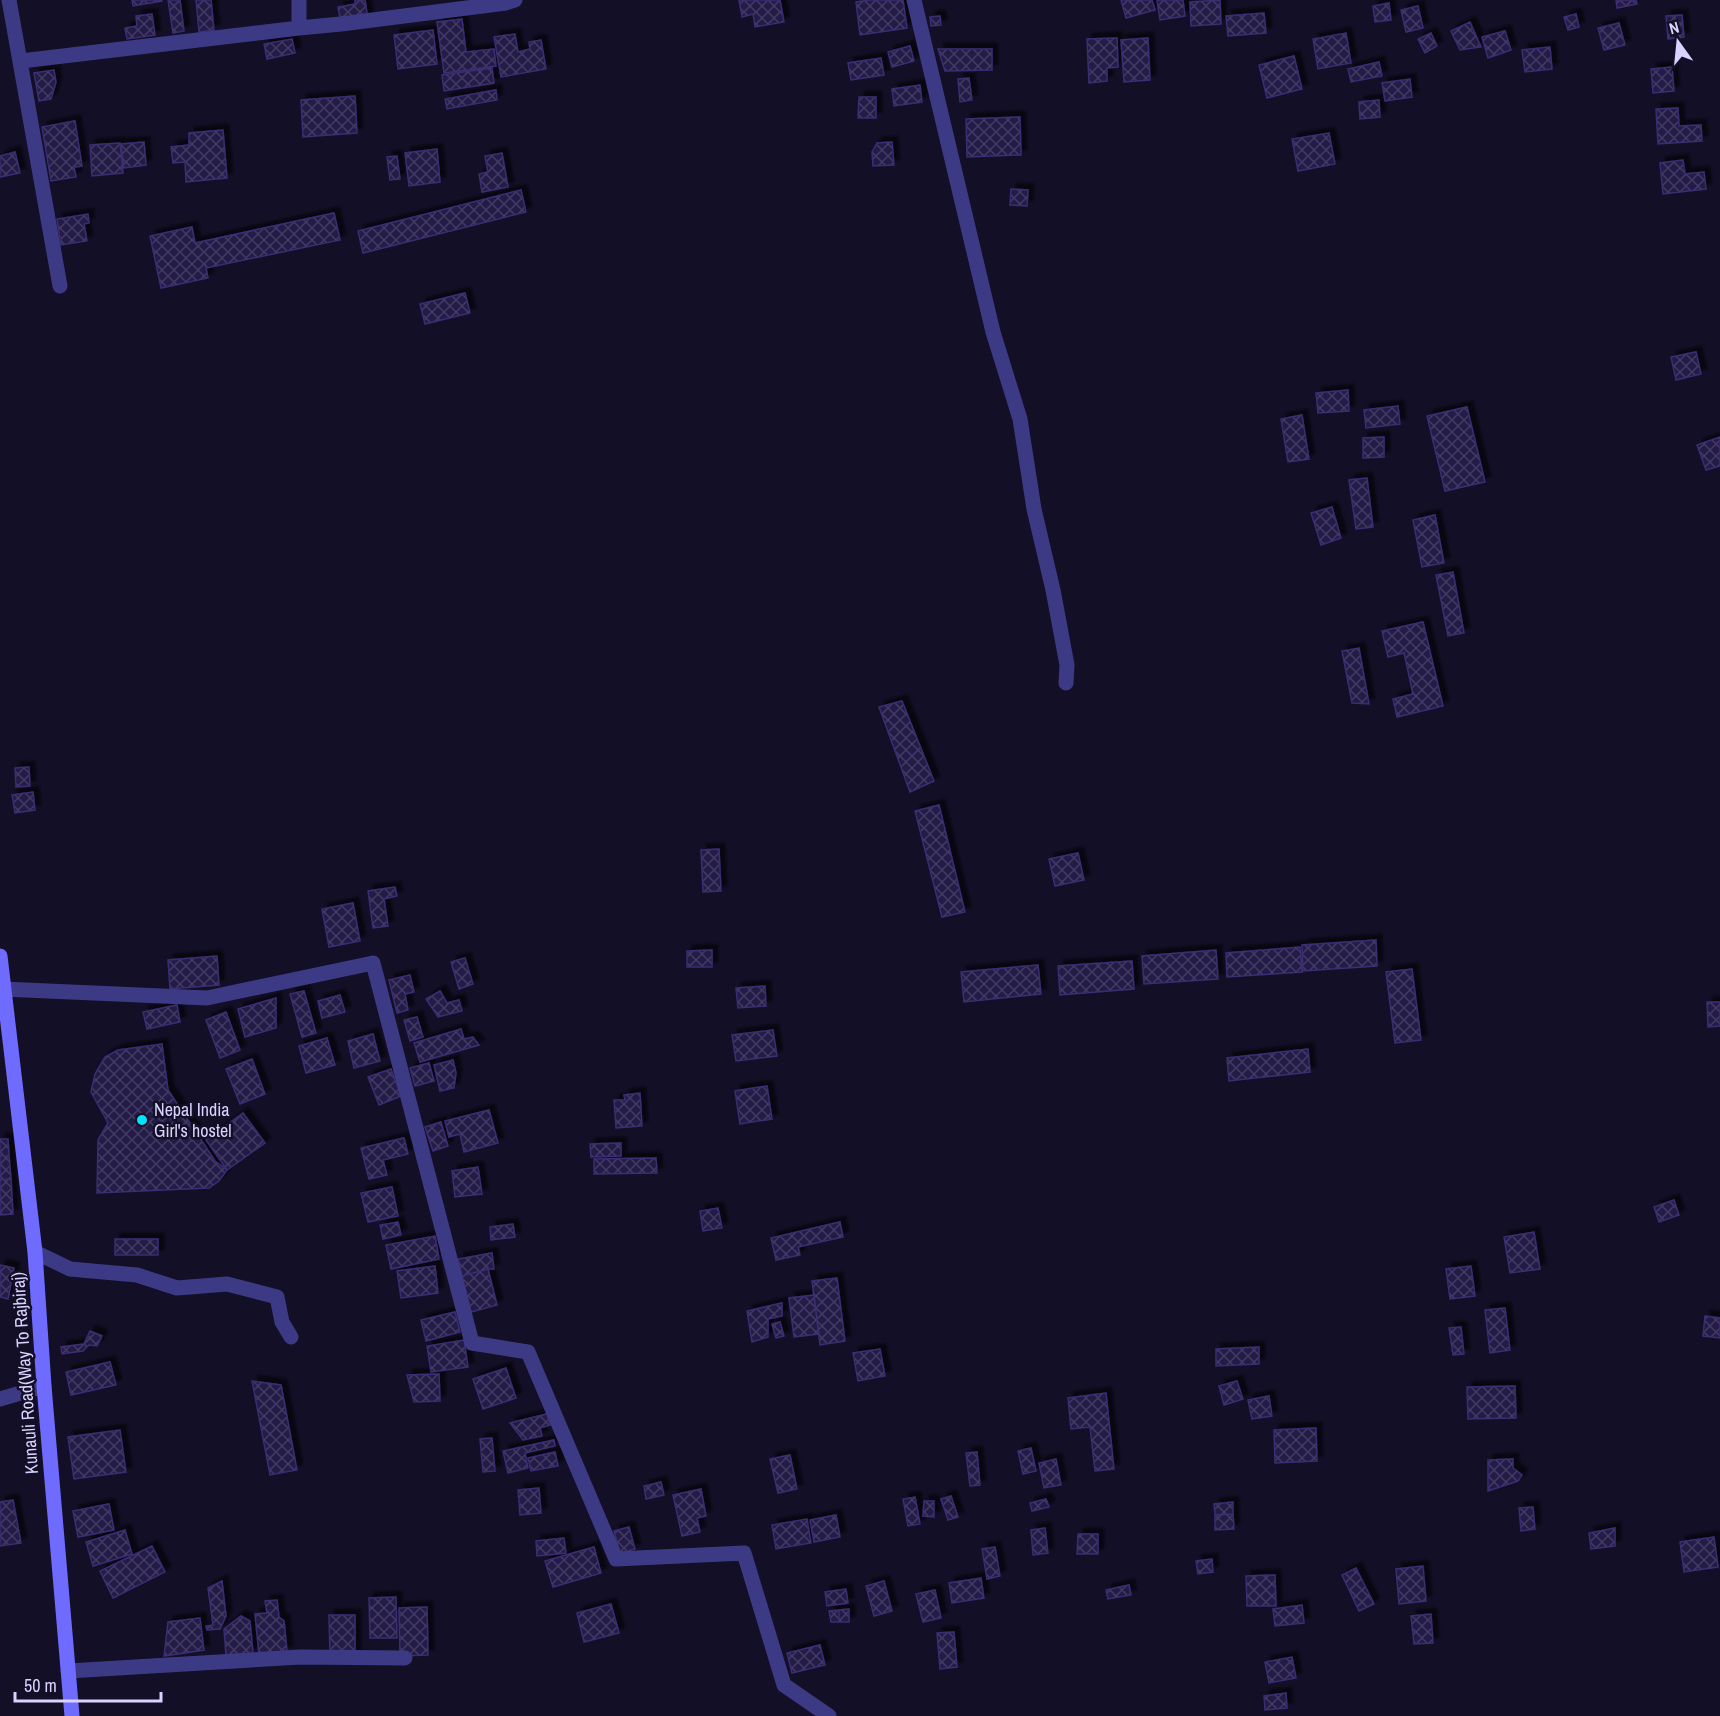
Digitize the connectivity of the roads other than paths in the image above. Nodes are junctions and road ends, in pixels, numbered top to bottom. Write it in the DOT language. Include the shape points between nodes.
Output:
graph roads {
  1 [pos="9,0"];
  2 [pos="299,0"];
  3 [pos="515,0"];
  4 [pos="914,0"];
  5 [pos="299,28"];
  6 [pos="21,61"];
  7 [pos="60,286"];
  8 [pos="1066,684"];
  9 [pos="0,956"];
  10 [pos="3,989"];
  11 [pos="35,1252"];
  12 [pos="291,1337"];
  13 [pos="44,1386"];
  14 [pos="0,1399"];
  15 [pos="405,1658"];
  16 [pos="68,1671"];
  17 [pos="72,1716"];
  18 [pos="829,1716"];
  1 -- 6 [label="street"];
  2 -- 5 [label="street"];
  3 -- 5 [label="street"];
  4 -- 8 [label="street" via="993,332 1020,419 1034,509 1067,665"];
  5 -- 6 [label="street"];
  6 -- 7 [label="street"];
  9 -- 10 [label="main road, Kunauli Road(Way To Rajbiraj)"];
  10 -- 11 [label="main road, Kunauli Road(Way To Rajbiraj)"];
  10 -- 18 [label="street" via="207,998 373,963 472,1344 528,1352 616,1559 744,1553 784,1685"];
  11 -- 12 [label="street" via="70,1269 137,1275 177,1288 227,1284 277,1297 282,1322"];
  11 -- 13 [label="main road, Kunauli Road(Way To Rajbiraj)"];
  13 -- 14 [label="street"];
  13 -- 16 [label="main road, Kunauli Road(Way To Rajbiraj)"];
  15 -- 16 [label="street" via="300,1657"];
  16 -- 17 [label="main road, Kunauli Road(Way To Rajbiraj)"];
}
